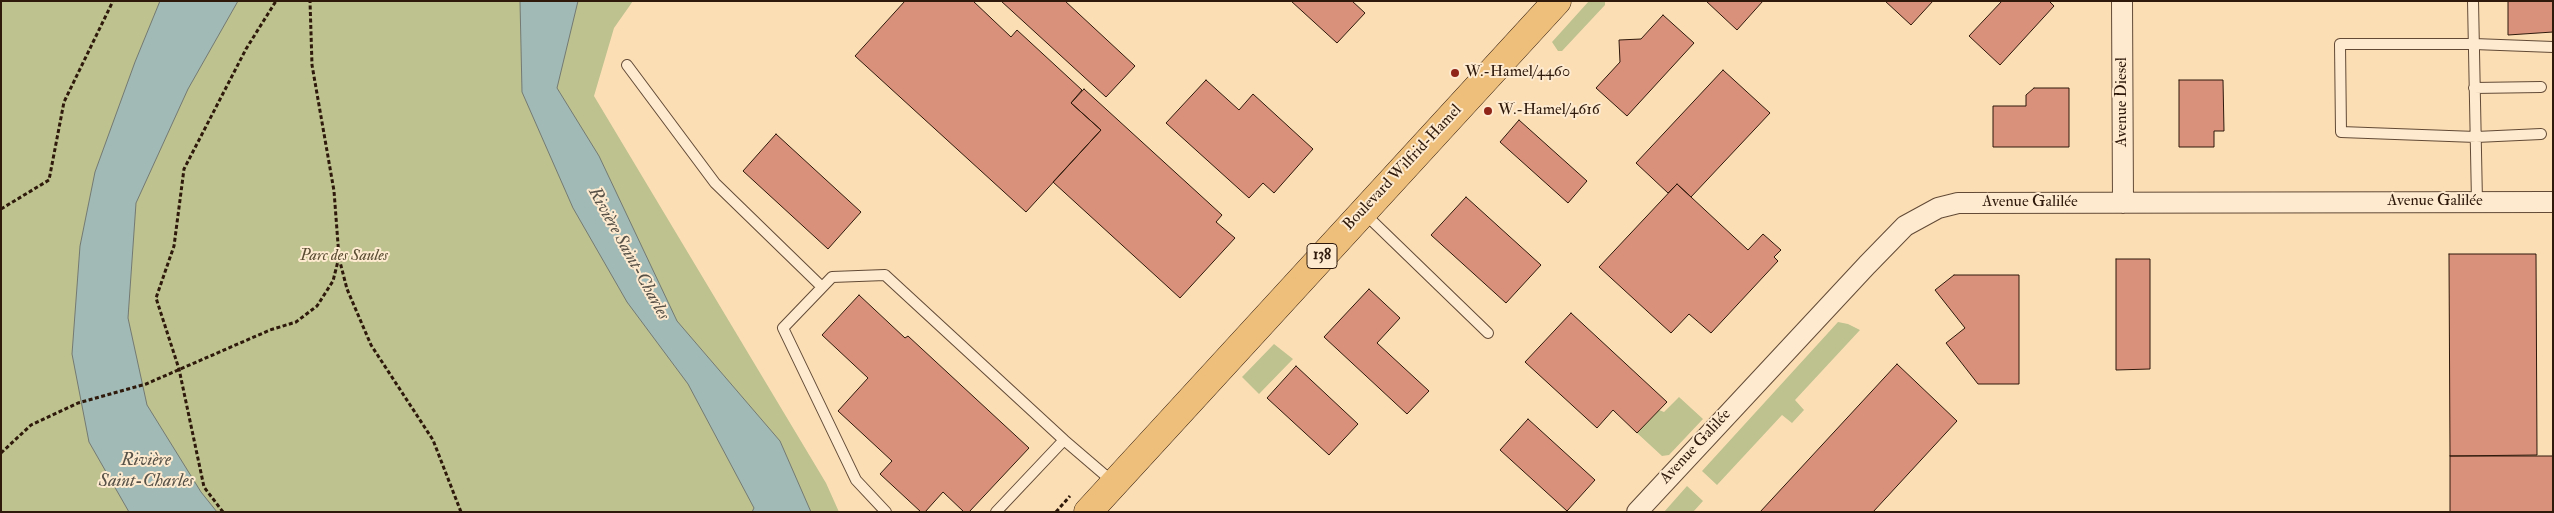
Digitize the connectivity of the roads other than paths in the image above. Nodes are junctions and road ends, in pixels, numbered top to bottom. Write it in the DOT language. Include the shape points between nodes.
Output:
graph roads {
  1 [pos="1557,1"];
  2 [pos="2122,1"];
  3 [pos="2473,1"];
  4 [pos="2474,44"];
  5 [pos="2553,47"];
  6 [pos="627,65"];
  7 [pos="2541,87"];
  8 [pos="2474,88"];
  9 [pos="2541,134"];
  10 [pos="2476,137"];
  11 [pos="2477,202"];
  12 [pos="2553,202"];
  13 [pos="2123,203"];
  14 [pos="1363,212"];
  15 [pos="822,287"];
  16 [pos="1488,333"];
  17 [pos="1064,440"];
  18 [pos="1114,483"];
  19 [pos="1081,502"];
  20 [pos="886,512"];
  21 [pos="996,512"];
  22 [pos="1637,512"];
  1 -- 14 [label="main road, Boulevard Wilfrid-Hamel / 138"];
  2 -- 13 [label="street, Avenue Diesel"];
  3 -- 4 [label="lane"];
  4 -- 5 [label="lane"];
  4 -- 8 [label="lane"];
  4 -- 10 [label="lane" via="2340,44 2341,132"];
  6 -- 15 [label="lane" via="715,183"];
  7 -- 8 [label="lane"];
  8 -- 10 [label="lane"];
  9 -- 10 [label="lane"];
  10 -- 11 [label="lane"];
  11 -- 12 [label="street, Avenue Galilée"];
  11 -- 13 [label="street, Avenue Galilée"];
  13 -- 22 [label="street, Avenue Galilée" via="1958,203 1938,208 1905,226"];
  14 -- 16 [label="lane"];
  14 -- 18 [label="main road, Boulevard Wilfrid-Hamel / 138"];
  15 -- 17 [label="lane" via="832,276 885,275"];
  15 -- 20 [label="lane" via="783,328 856,480"];
  17 -- 18 [label="lane"];
  17 -- 21 [label="lane"];
  18 -- 19 [label="main road, Boulevard Wilfrid-Hamel / 138"];
}
